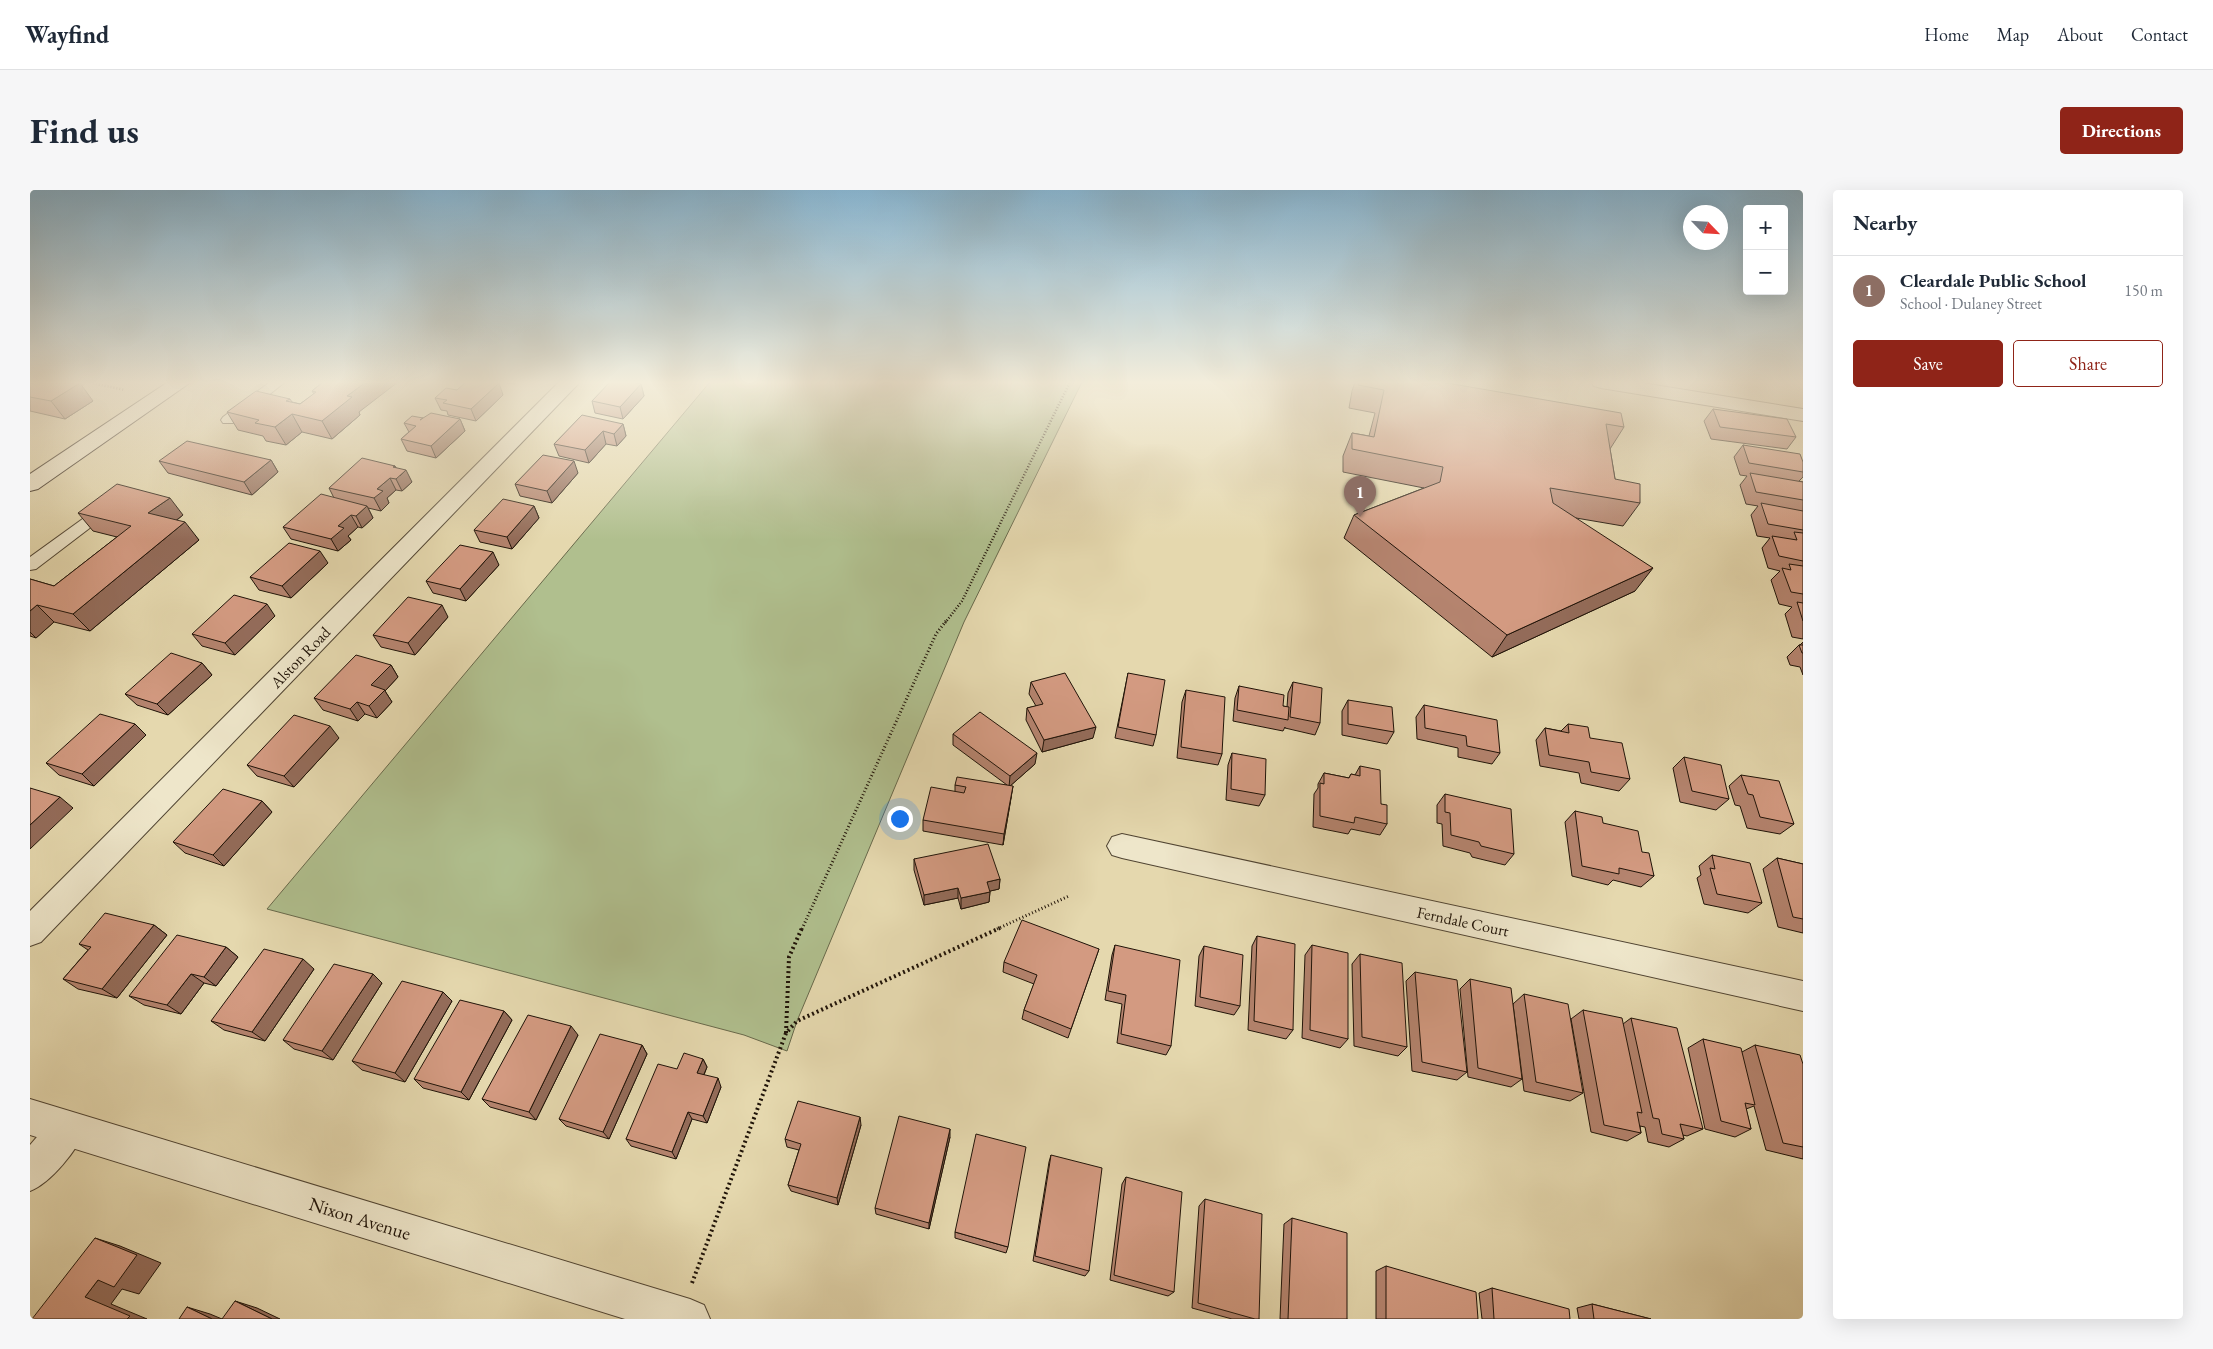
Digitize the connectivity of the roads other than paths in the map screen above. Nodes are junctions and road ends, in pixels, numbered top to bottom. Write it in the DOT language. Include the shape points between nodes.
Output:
graph roads {
  1 [pos="103,435"];
  2 [pos="518,435"];
  3 [pos="30,484"];
  4 [pos="120,498"];
  5 [pos="30,565"];
  6 [pos="1122,846"];
  7 [pos="30,932"];
  8 [pos="1803,996"];
  9 [pos="30,1117"];
  10 [pos="68,1129"];
  11 [pos="30,1173"];
  12 [pos="690,1319"];
  1 -- 3 [label="street"];
  2 -- 7 [label="street, Alston Road"];
  4 -- 5 [label="lane"];
  6 -- 8 [label="street, Ferndale Court"];
  9 -- 10 [label="street, Nixon Avenue"];
  10 -- 11 [label="street"];
  10 -- 12 [label="street, Nixon Avenue"];
}
